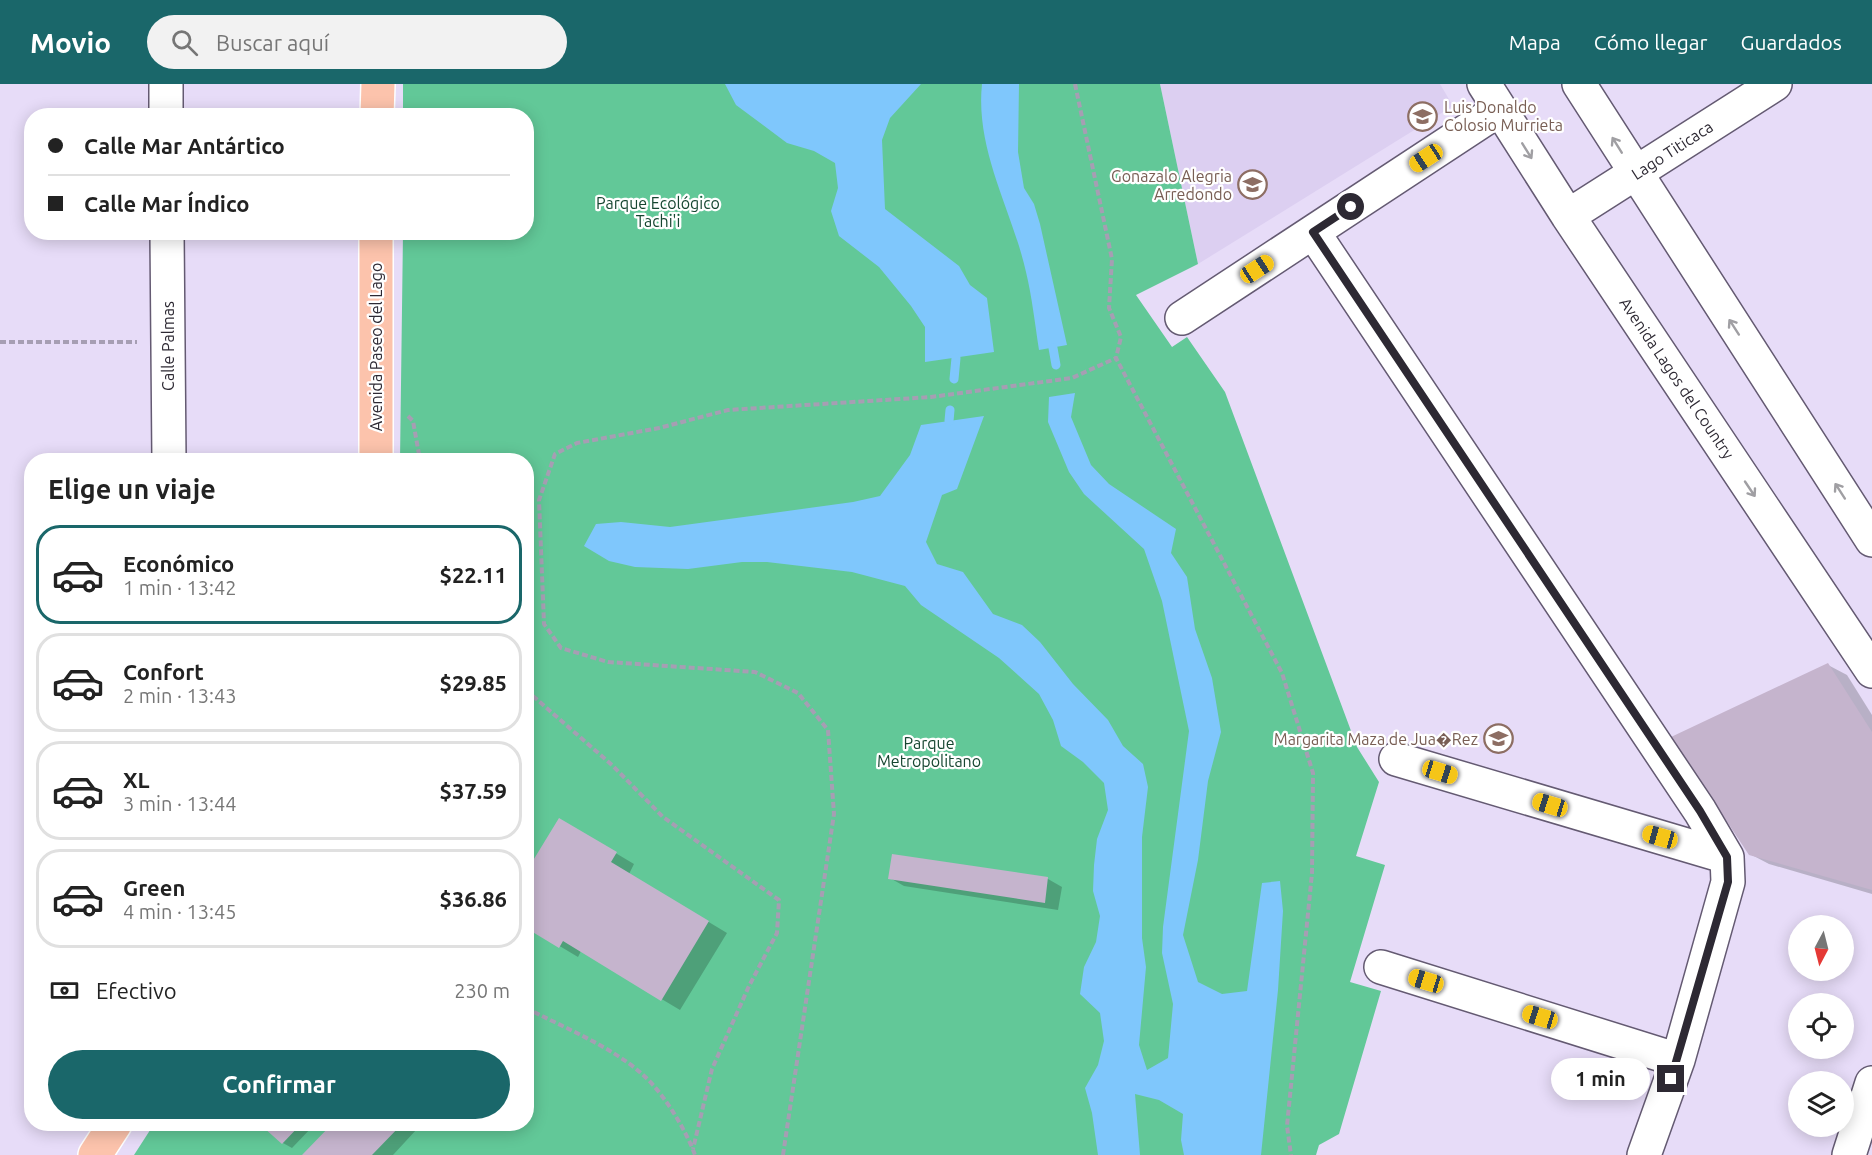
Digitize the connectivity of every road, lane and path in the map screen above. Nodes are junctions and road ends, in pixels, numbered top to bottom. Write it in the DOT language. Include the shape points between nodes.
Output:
graph roads {
  1 [pos="166,84"];
  2 [pos="378,84"];
  3 [pos="1074,84"];
  4 [pos="1579,84"];
  5 [pos="1775,84"];
  6 [pos="1492,97"];
  7 [pos="166,108"];
  8 [pos="377,108"];
  9 [pos="1635,174"];
  10 [pos="1568,216"];
  11 [pos="1313,232"];
  12 [pos="167,240"];
  13 [pos="376,240"];
  14 [pos="1182,318"];
  15 [pos="0,342"];
  16 [pos="168,342"];
  17 [pos="1116,358"];
  18 [pos="169,453"];
  19 [pos="376,453"];
  20 [pos="1872,540"];
  21 [pos="1872,671"];
  22 [pos="534,697"];
  23 [pos="1396,759"];
  24 [pos="1727,857"];
  25 [pos="1381,967"];
  26 [pos="534,1012"];
  27 [pos="1678,1060"];
  28 [pos="1872,1083"];
  29 [pos="110,1131"];
  30 [pos="693,1149"];
  31 [pos="95,1155"];
  32 [pos="695,1155"];
  33 [pos="783,1155"];
  34 [pos="1291,1155"];
  35 [pos="1644,1155"];
  36 [pos="1849,1155"];
  1 -- 7 [label="street"];
  2 -- 8 [label="main road"];
  3 -- 17 [label="path" via="1112,259 1109,308 1121,337"];
  9 -- 4 [label="street, one-way"];
  5 -- 9 [label="street, Lago Titicaca"];
  6 -- 10 [label="street, Avenida Lagos del Country, one-way"];
  6 -- 11 [label="street"];
  9 -- 10 [label="street, Lago Titicaca"];
  20 -- 9 [label="street, one-way"];
  10 -- 21 [label="street, Avenida Lagos del Country, one-way"];
  11 -- 14 [label="street"];
  11 -- 24 [label="street"];
  12 -- 16 [label="street, Calle Palmas"];
  13 -- 19 [label="main road, Avenida Paseo del Lago"];
  15 -- 16 [label="path"];
  16 -- 18 [label="street, Calle Palmas"];
  17 -- 33 [label="path" via="1072,378 931,397 728,410 660,428 576,443 555,454 539,500 544,624 561,648 608,662 755,672 798,693 828,730 834,814"];
  17 -- 34 [label="path" via="1282,673 1313,773 1312,873 1287,1126"];
  22 -- 30 [label="path" via="612,765 663,817 778,900 777,933 712,1069"];
  23 -- 24 [label="street"];
  24 -- 27 [label="street" via="1728,882"];
  25 -- 27 [label="street"];
  26 -- 30 [label="path" via="605,1049 643,1075 673,1111"];
  27 -- 35 [label="street"];
  28 -- 36 [label="street"];
  29 -- 31 [label="main road"];
  30 -- 32 [label="path"];
}
